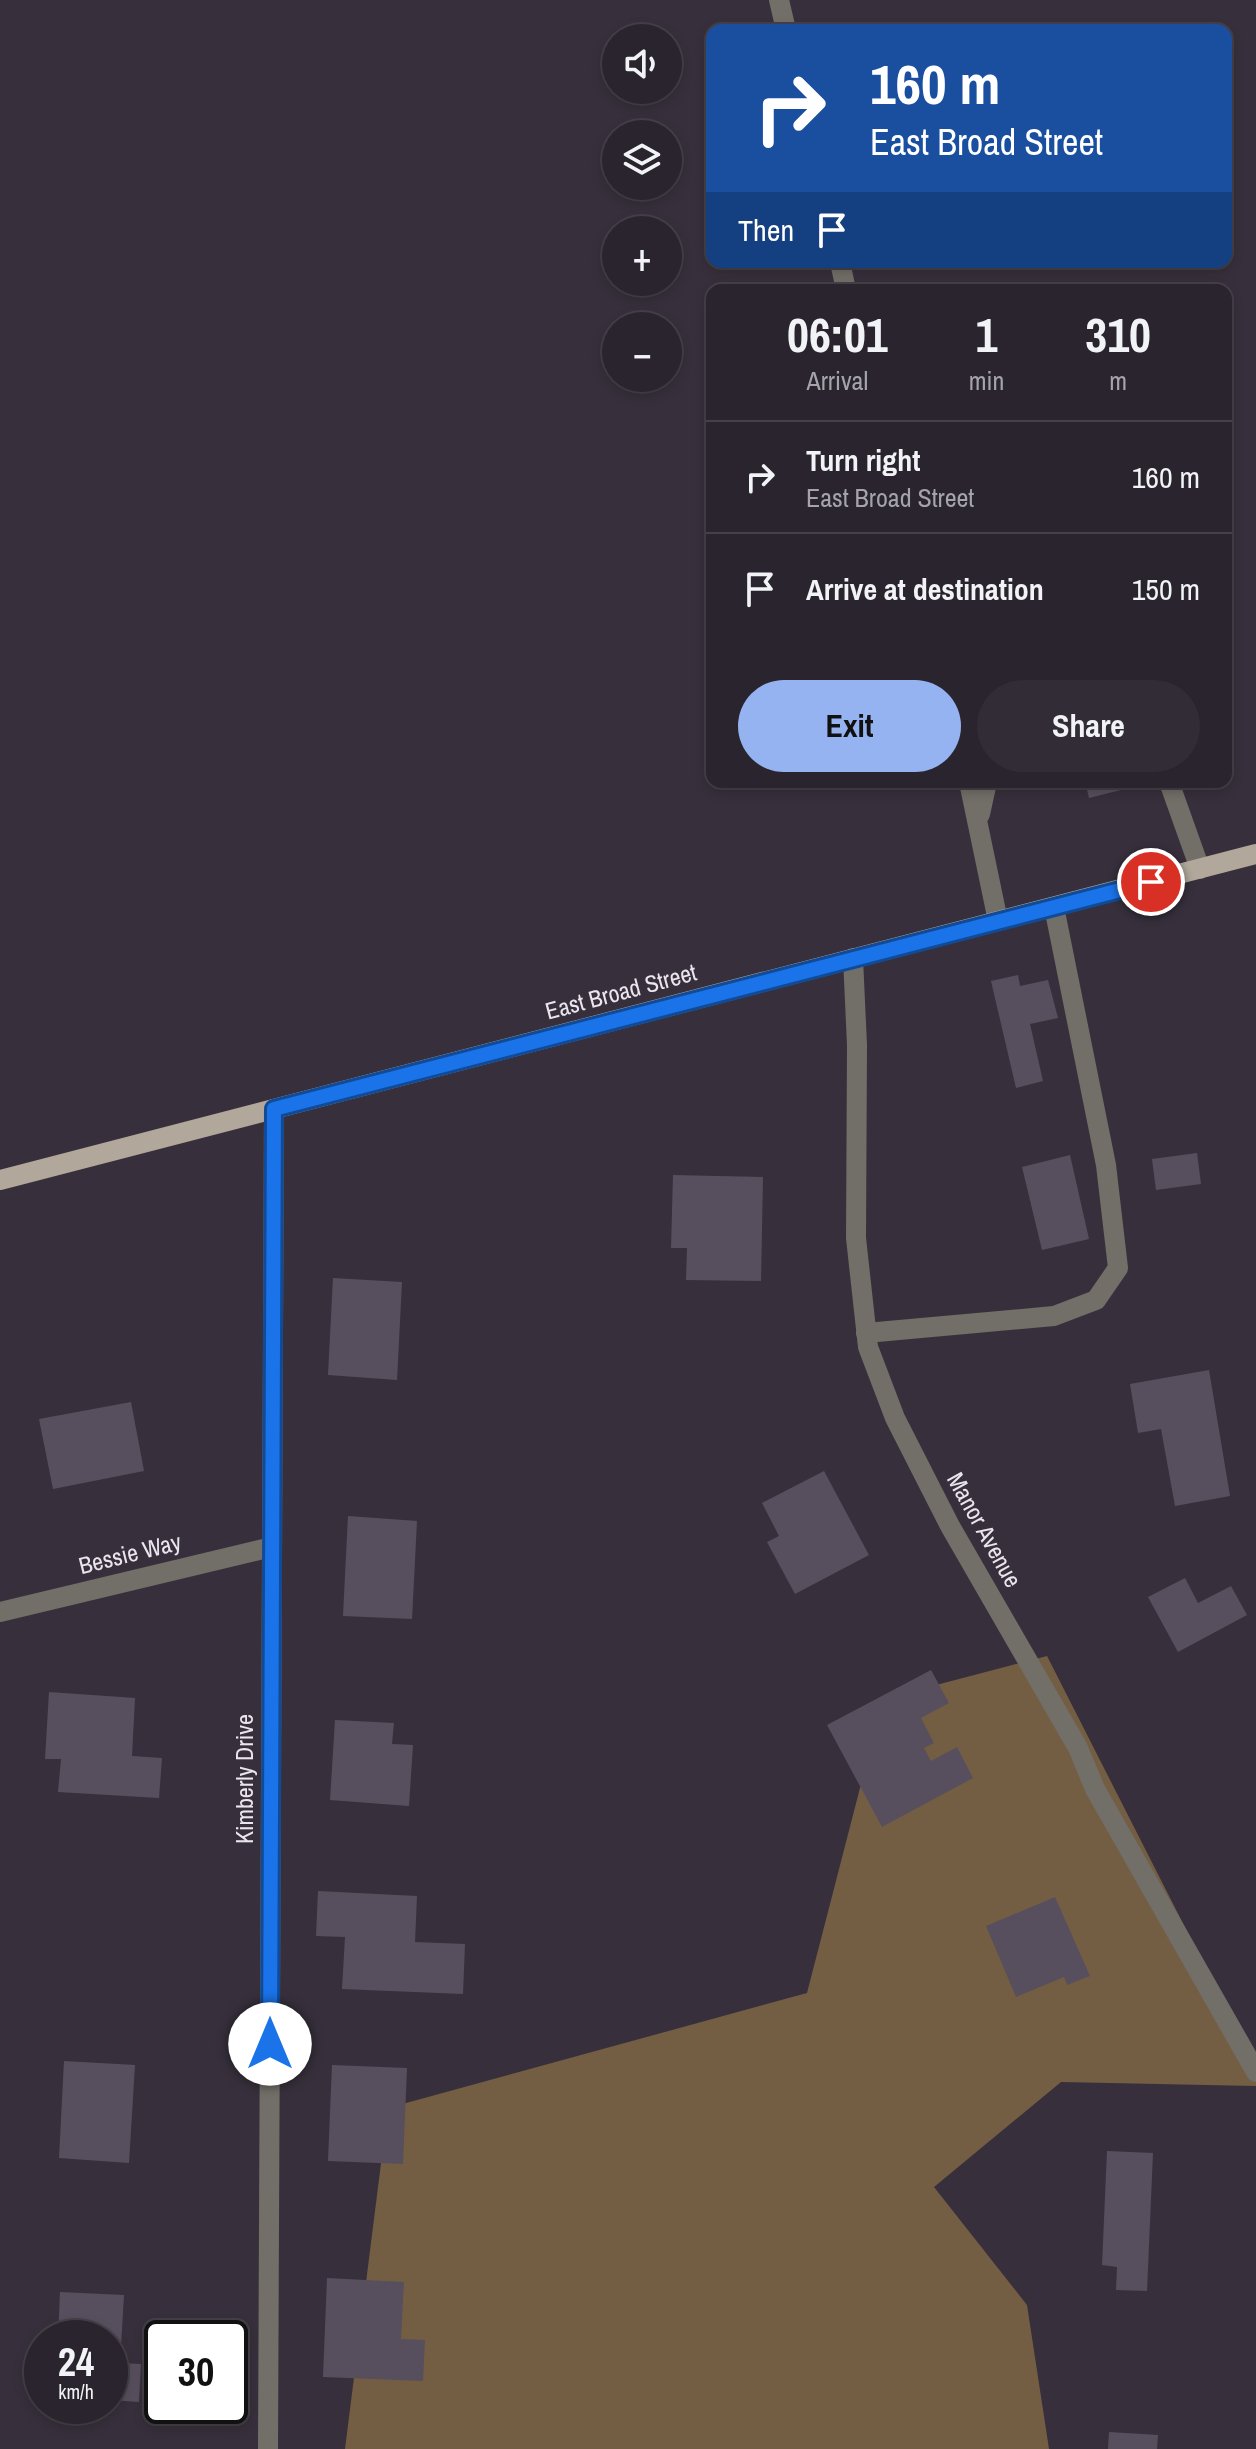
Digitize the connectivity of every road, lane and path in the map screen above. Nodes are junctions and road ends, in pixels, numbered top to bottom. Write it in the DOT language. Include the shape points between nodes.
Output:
graph roads {
  1 [pos="779,0"];
  2 [pos="785,24"];
  3 [pos="970,788"];
  4 [pos="986,788"];
  5 [pos="1171,788"];
  6 [pos="978,822"];
  7 [pos="1256,854"];
  8 [pos="1200,869"];
  9 [pos="1054,907"];
  10 [pos="998,921"];
  11 [pos="853,958"];
  12 [pos="274,1109"];
  13 [pos="0,1180"];
  14 [pos="866,1333"];
  15 [pos="272,1547"];
  16 [pos="0,1612"];
  17 [pos="1256,2072"];
  18 [pos="268,2449"];
  1 -- 2 [label="street"];
  3 -- 6 [label="street"];
  4 -- 6 [label="street"];
  5 -- 8 [label="street"];
  6 -- 10 [label="street"];
  7 -- 8 [label="main road, East Broad Street"];
  8 -- 9 [label="main road, East Broad Street"];
  9 -- 10 [label="main road, East Broad Street"];
  9 -- 14 [label="street" via="1106,1165 1118,1268 1096,1300 1054,1316"];
  10 -- 11 [label="main road, East Broad Street"];
  11 -- 12 [label="main road, East Broad Street"];
  11 -- 14 [label="street, Manor Avenue" via="856,1238"];
  12 -- 13 [label="main road, East Broad Street"];
  12 -- 15 [label="street, Kimberly Drive"];
  14 -- 17 [label="street, Manor Avenue" via="895,1418 950,1526"];
  15 -- 16 [label="street, Bessie Way"];
  15 -- 18 [label="street, Kimberly Drive"];
}
